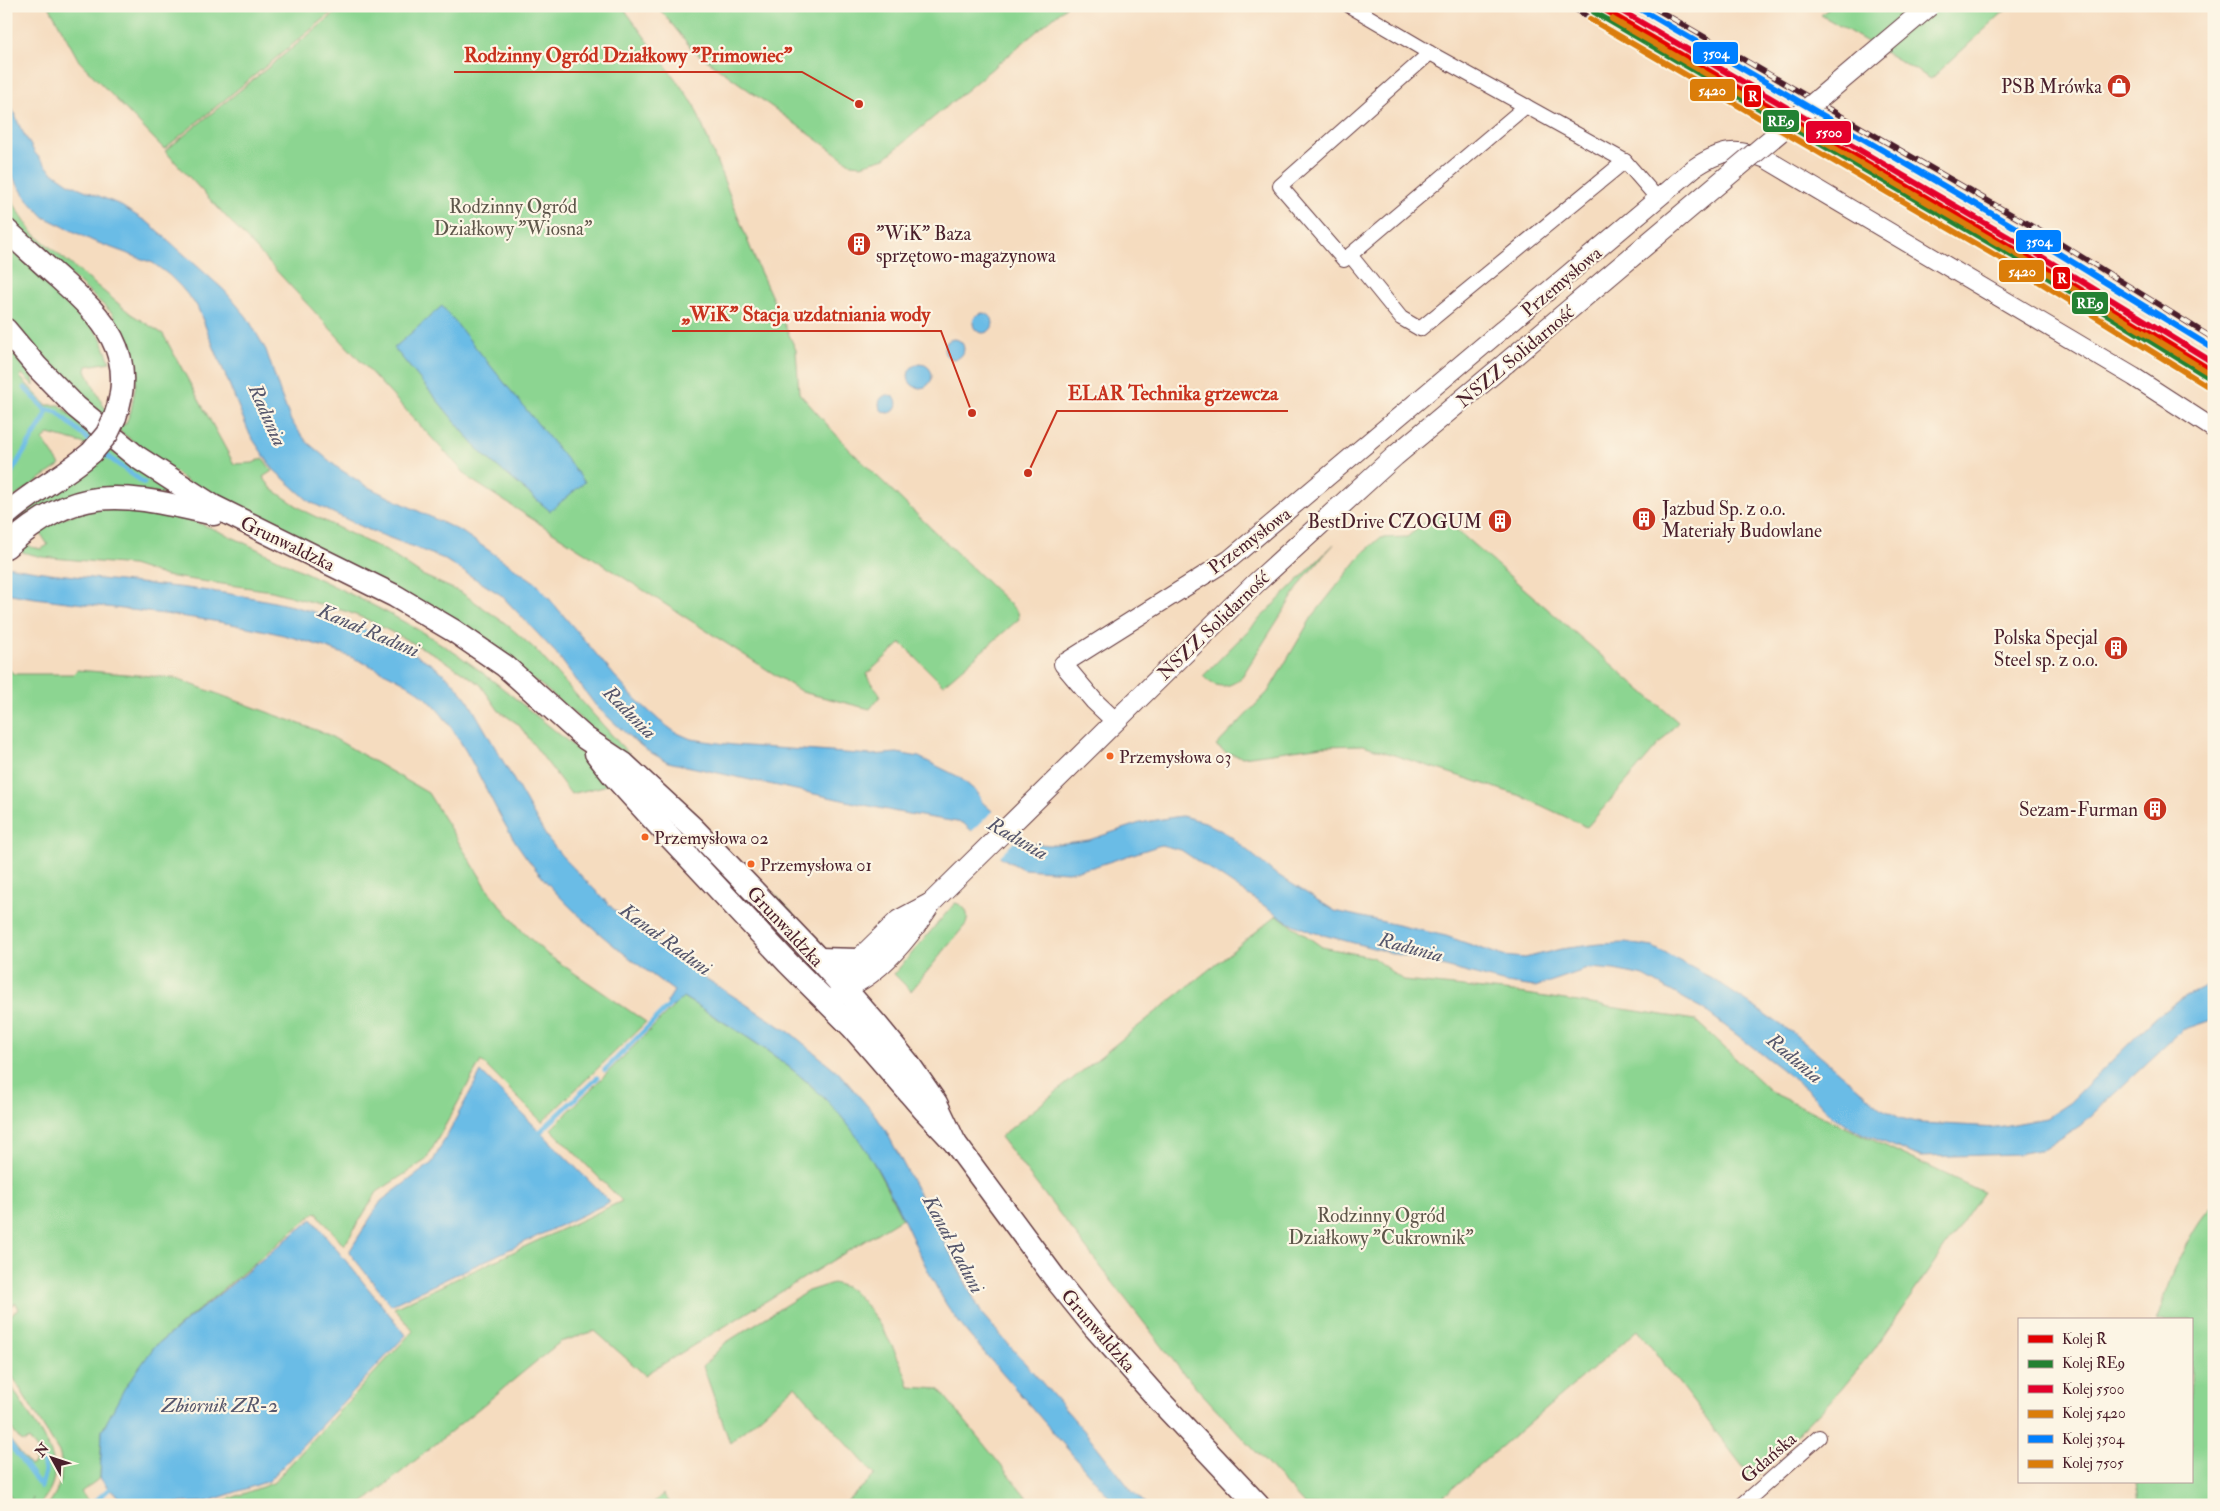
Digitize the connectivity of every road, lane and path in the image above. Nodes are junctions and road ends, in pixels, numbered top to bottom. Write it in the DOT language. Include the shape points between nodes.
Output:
graph roads {
  1 [pos="1350,6"];
  2 [pos="1929,6"];
  3 [pos="1430,53"];
  4 [pos="1526,106"];
  5 [pos="1624,160"];
  6 [pos="1658,200"];
  7 [pos="6,230"];
  8 [pos="1350,255"];
  9 [pos="6,330"];
  10 [pos="2214,429"];
  11 [pos="6,515"];
  12 [pos="237,518"];
  13 [pos="12,541"];
  14 [pos="1115,721"];
  15 [pos="585,738"];
  16 [pos="931,903"];
  17 [pos="817,957"];
  18 [pos="858,960"];
  19 [pos="836,996"];
  20 [pos="1819,1437"];
  21 [pos="1258,1505"];
  22 [pos="1742,1505"];
  1 -- 3 [label="street"];
  2 -- 14 [label="main road, NSZZ Solidarność, bridge" via="1330,513"];
  3 -- 4 [label="street"];
  3 -- 8 [label="street" via="1280,186 1344,260"];
  4 -- 5 [label="street"];
  4 -- 8 [label="street"];
  5 -- 6 [label="street"];
  5 -- 8 [label="street" via="1420,329 1401,318"];
  6 -- 10 [label="street, Przemysłowa" via="1710,158 1747,151 1766,159 2134,377"];
  6 -- 14 [label="street, Przemysłowa" via="1230,559 1063,664"];
  7 -- 11 [label="main road, bridge" via="92,308 108,331 122,372 116,416 107,434 92,452"];
  9 -- 12 [label="main road, Grunwaldzka" via="56,388 115,441 182,488"];
  12 -- 13 [label="main road" via="150,500 110,497 68,506 50,514"];
  12 -- 15 [label="main road, Grunwaldzka" via="394,596 454,630 505,666"];
  14 -- 16 [label="main road"];
  15 -- 17 [label="main road, Grunwaldzka" via="624,764 655,791"];
  15 -- 19 [label="main road, Grunwaldzka" via="613,775"];
  16 -- 18 [label="main road" via="899,920"];
  16 -- 19 [label="main road" via="912,933 872,973"];
  17 -- 18 [label="main road"];
  17 -- 19 [label="main road, Grunwaldzka"];
  18 -- 19 [label="main road"];
  19 -- 21 [label="main road, Grunwaldzka" via="908,1063 936,1103 955,1143 1051,1274 1159,1400"];
  20 -- 22 [label="street, Gdańska"];
}
